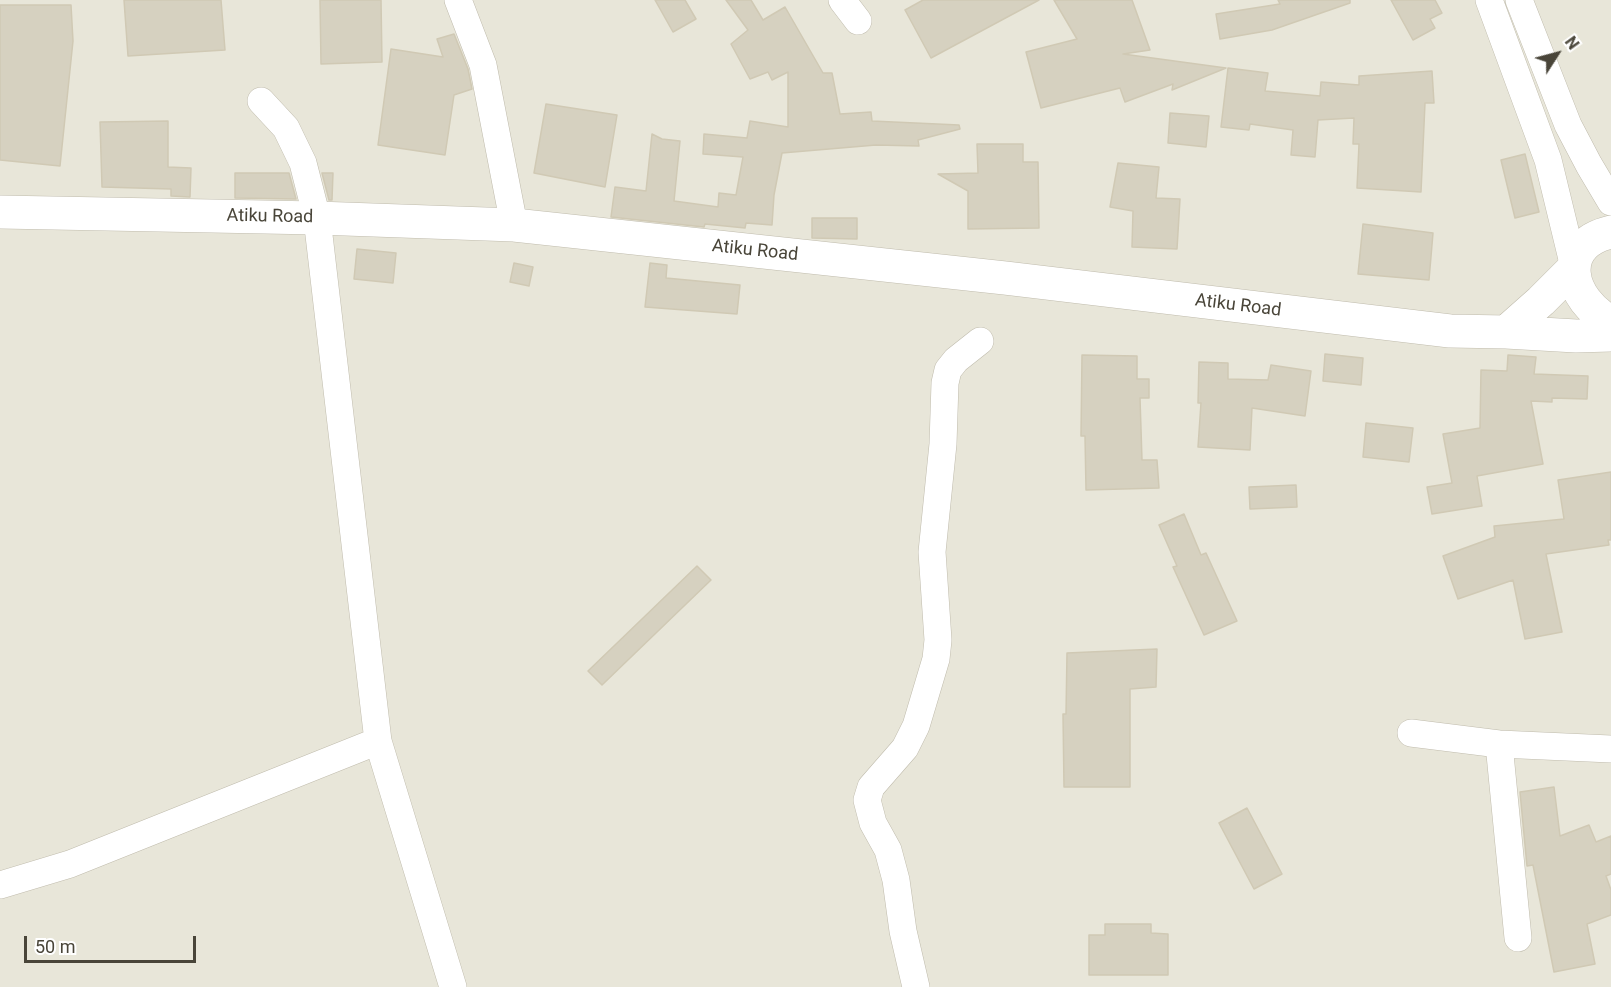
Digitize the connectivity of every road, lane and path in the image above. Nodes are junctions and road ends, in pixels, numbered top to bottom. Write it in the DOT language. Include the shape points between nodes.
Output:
graph roads {
  1 [pos="458,0"];
  2 [pos="1489,0"];
  3 [pos="1519,0"];
  4 [pos="261,101"];
  5 [pos="1611,202"];
  6 [pos="0,212"];
  7 [pos="317,218"];
  8 [pos="514,225"];
  9 [pos="1611,231"];
  10 [pos="1573,266"];
  11 [pos="1611,322"];
  12 [pos="1506,332"];
  13 [pos="1611,335"];
  14 [pos="980,341"];
  15 [pos="1411,733"];
  16 [pos="378,741"];
  17 [pos="1499,744"];
  18 [pos="1611,749"];
  19 [pos="0,885"];
  20 [pos="1518,938"];
  21 [pos="453,987"];
  22 [pos="916,987"];
  1 -- 8 [label="street" via="483,65"];
  2 -- 10 [label="street" via="1548,160"];
  3 -- 5 [label="street" via="1568,125"];
  4 -- 7 [label="street" via="286,128 303,163"];
  6 -- 7 [label="street, Atiku Road"];
  7 -- 8 [label="street, Atiku Road"];
  7 -- 16 [label="street"];
  8 -- 12 [label="street, Atiku Road" via="1450,331"];
  9 -- 10 [label="street" via="1596,235 1585,244"];
  10 -- 11 [label="street" via="1582,297"];
  10 -- 12 [label="street"];
  12 -- 13 [label="street, Atiku Road"];
  14 -- 22 [label="street" via="956,360 945,383 932,552 936,659 916,726 905,748 871,787 867,800 896,880"];
  15 -- 17 [label="street"];
  16 -- 19 [label="street" via="70,864"];
  16 -- 21 [label="street"];
  17 -- 18 [label="street"];
  17 -- 20 [label="street"];
}
